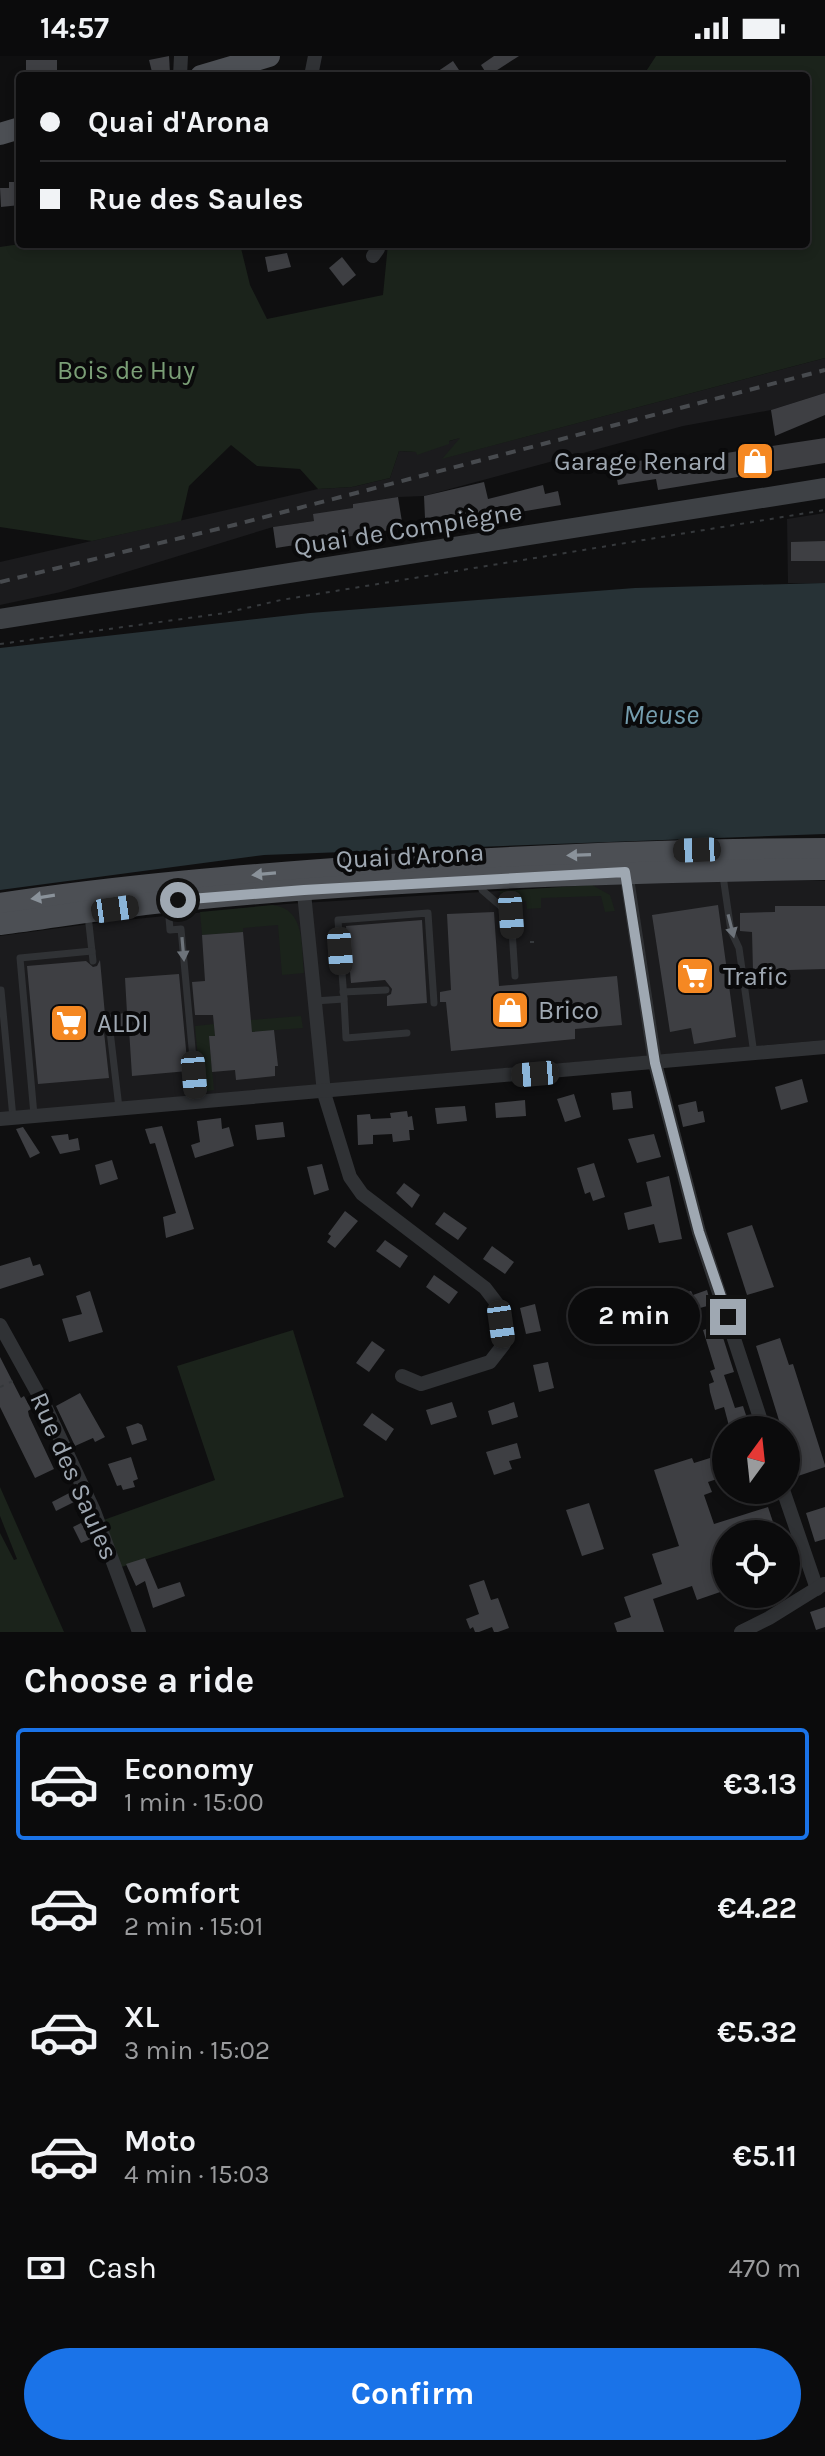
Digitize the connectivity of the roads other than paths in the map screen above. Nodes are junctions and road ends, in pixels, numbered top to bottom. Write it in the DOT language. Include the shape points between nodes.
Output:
graph roads {
  1 [pos="269,56"];
  2 [pos="221,72"];
  3 [pos="825,488"];
  4 [pos="0,619"];
  5 [pos="825,849"];
  6 [pos="722,860"];
  7 [pos="625,862"];
  8 [pos="825,869"];
  9 [pos="481,870"];
  10 [pos="303,880"];
  11 [pos="167,892"];
  12 [pos="86,902"];
  13 [pos="0,904"];
  14 [pos="0,924"];
  15 [pos="515,976"];
  16 [pos="1,990"];
  17 [pos="386,990"];
  18 [pos="344,995"];
  19 [pos="315,1001"];
  20 [pos="434,1003"];
  21 [pos="110,1031"];
  22 [pos="407,1033"];
  23 [pos="825,1047"];
  24 [pos="754,1054"];
  25 [pos="655,1063"];
  26 [pos="10,1087"];
  27 [pos="0,1088"];
  28 [pos="324,1093"];
  29 [pos="197,1102"];
  30 [pos="119,1108"];
  31 [pos="34,1115"];
  32 [pos="6,1118"];
  33 [pos="0,1325"];
  34 [pos="402,1376"];
  35 [pos="759,1416"];
  36 [pos="789,1504"];
  37 [pos="821,1586"];
  38 [pos="139,1632"];
  39 [pos="741,1632"];
  1 -- 2 [label="main road"];
  3 -- 4 [label="main road, Quai de Compiègne"];
  5 -- 6 [label="main road, Quai d'Arona"];
  6 -- 7 [label="main road, Quai d'Arona"];
  6 -- 8 [label="main road, Quai d'Arona"];
  6 -- 24 [label="lane, one-way"];
  7 -- 9 [label="main road, Quai d'Arona"];
  7 -- 25 [label="street"];
  9 -- 10 [label="main road, Quai d'Arona"];
  9 -- 15 [label="lane" via="482,890 511,915"];
  10 -- 11 [label="main road, Quai d'Arona"];
  10 -- 19 [label="street"];
  11 -- 12 [label="main road, Quai d'Arona"];
  11 -- 29 [label="lane, one-way" via="170,930 181,929"];
  12 -- 13 [label="main road, Quai d'Arona, one-way"];
  12 -- 14 [label="main road, Quai d'Arona"];
  12 -- 31 [label="lane" via="92,956 20,958"];
  16 -- 26 [label="lane"];
  17 -- 18 [label="lane"];
  18 -- 19 [label="lane"];
  18 -- 20 [label="lane" via="338,920 428,913"];
  18 -- 22 [label="lane" via="346,1038"];
  19 -- 28 [label="street"];
  21 -- 30 [label="lane"];
  23 -- 24 [label="street"];
  24 -- 25 [label="street"];
  25 -- 28 [label="street"];
  25 -- 35 [label="street" via="699,1232"];
  26 -- 27 [label="lane"];
  26 -- 32 [label="lane"];
  28 -- 29 [label="street"];
  28 -- 34 [label="street" via="350,1177 362,1194 485,1288 498,1305 504,1344 490,1362 421,1384"];
  29 -- 30 [label="street"];
  30 -- 31 [label="street"];
  31 -- 32 [label="street"];
  33 -- 38 [label="street, Rue des Saules" via="94,1511"];
  36 -- 37 [label="street"];
  37 -- 39 [label="street"];
}
